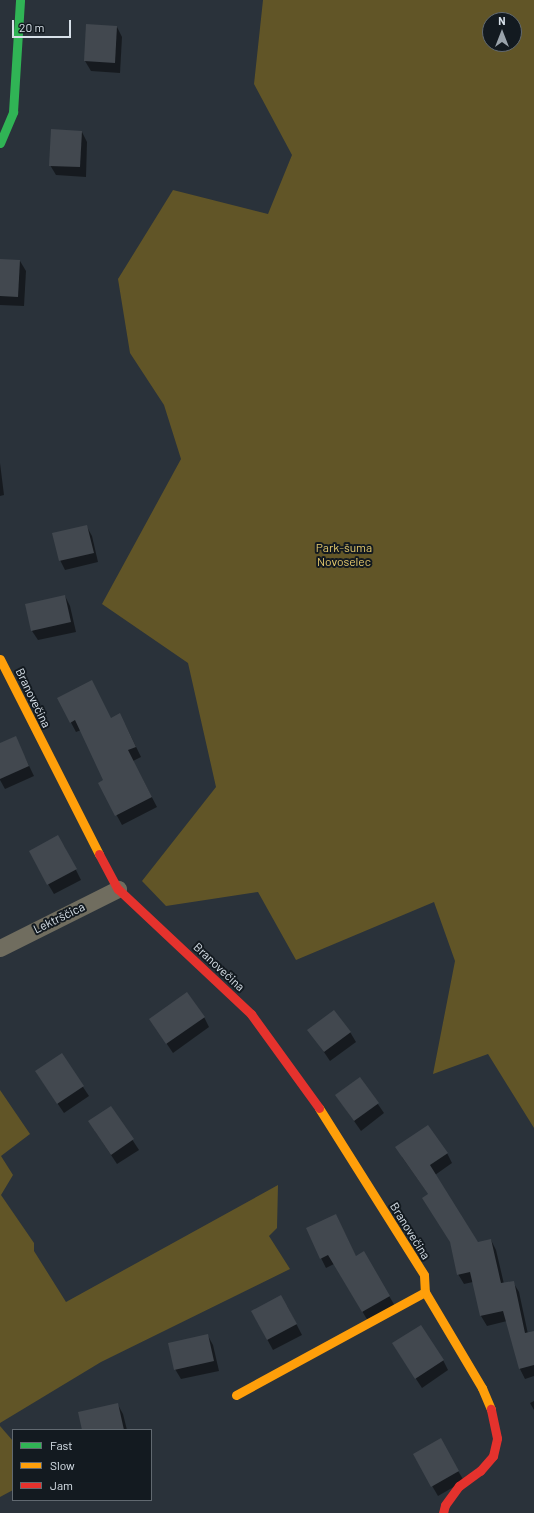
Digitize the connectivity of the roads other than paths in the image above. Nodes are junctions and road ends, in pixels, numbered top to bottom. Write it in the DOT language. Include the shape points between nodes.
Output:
graph roads {
  1 [pos="20,0"];
  2 [pos="0,142"];
  3 [pos="0,659"];
  4 [pos="118,889"];
  5 [pos="0,948"];
  6 [pos="425,1292"];
  7 [pos="236,1395"];
  8 [pos="443,1513"];
  1 -- 2 [label="street" via="13,112"];
  3 -- 4 [label="street, Branovečina"];
  4 -- 5 [label="street, Lektrščica"];
  4 -- 6 [label="street, Branovečina" via="246,1008 261,1026 304,1084 424,1275"];
  6 -- 7 [label="street"];
  6 -- 8 [label="street, Branovečina" via="482,1388 494,1417 497,1438 493,1456 480,1471 459,1486 445,1505"];
}
